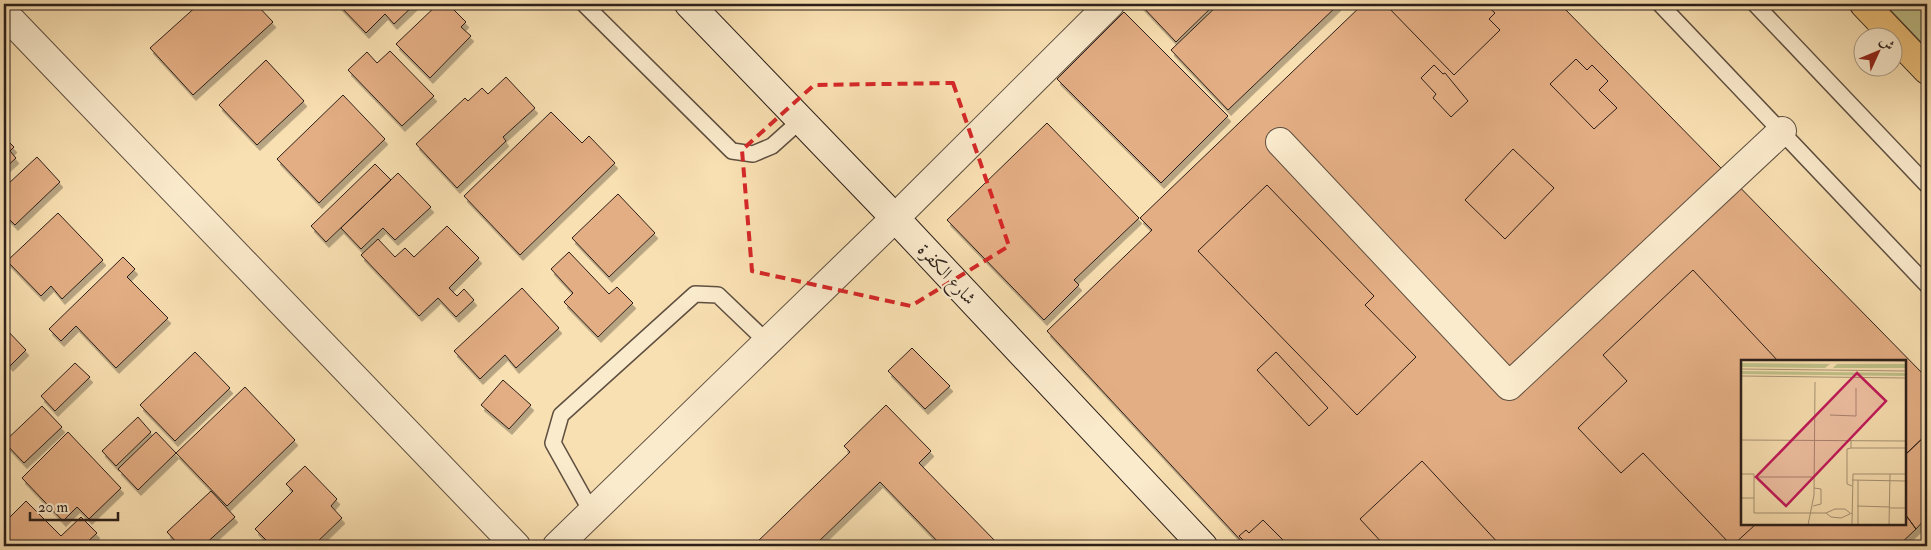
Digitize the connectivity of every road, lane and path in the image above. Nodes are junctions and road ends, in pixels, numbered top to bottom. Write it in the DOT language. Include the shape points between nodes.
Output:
graph roads {
  1 [pos="584,4"];
  2 [pos="689,4"];
  3 [pos="1110,4"];
  4 [pos="1660,4"];
  5 [pos="1755,4"];
  6 [pos="1864,4"];
  7 [pos="4,13"];
  8 [pos="1927,70"];
  9 [pos="801,120"];
  10 [pos="1782,131"];
  11 [pos="1280,142"];
  12 [pos="1927,185"];
  13 [pos="894,218"];
  14 [pos="1927,285"];
  15 [pos="766,341"];
  16 [pos="592,513"];
  17 [pos="516,546"];
  18 [pos="557,546"];
  19 [pos="1203,546"];
  1 -- 9 [label="lane" via="732,151 753,154 772,146"];
  2 -- 9 [label="street, شارع الكفرة"];
  3 -- 13 [label="street"];
  4 -- 10 [label="lane"];
  5 -- 12 [label="lane"];
  6 -- 8 [label="highway"];
  7 -- 17 [label="street"];
  9 -- 13 [label="street, شارع الكفرة"];
  10 -- 11 [label="street" via="1509,386"];
  10 -- 14 [label="lane"];
  13 -- 15 [label="street"];
  13 -- 19 [label="street, شارع الكفرة"];
  15 -- 16 [label="street"];
  15 -- 16 [label="lane" via="718,295 695,294 561,415 553,443"];
  16 -- 18 [label="street"];
}
